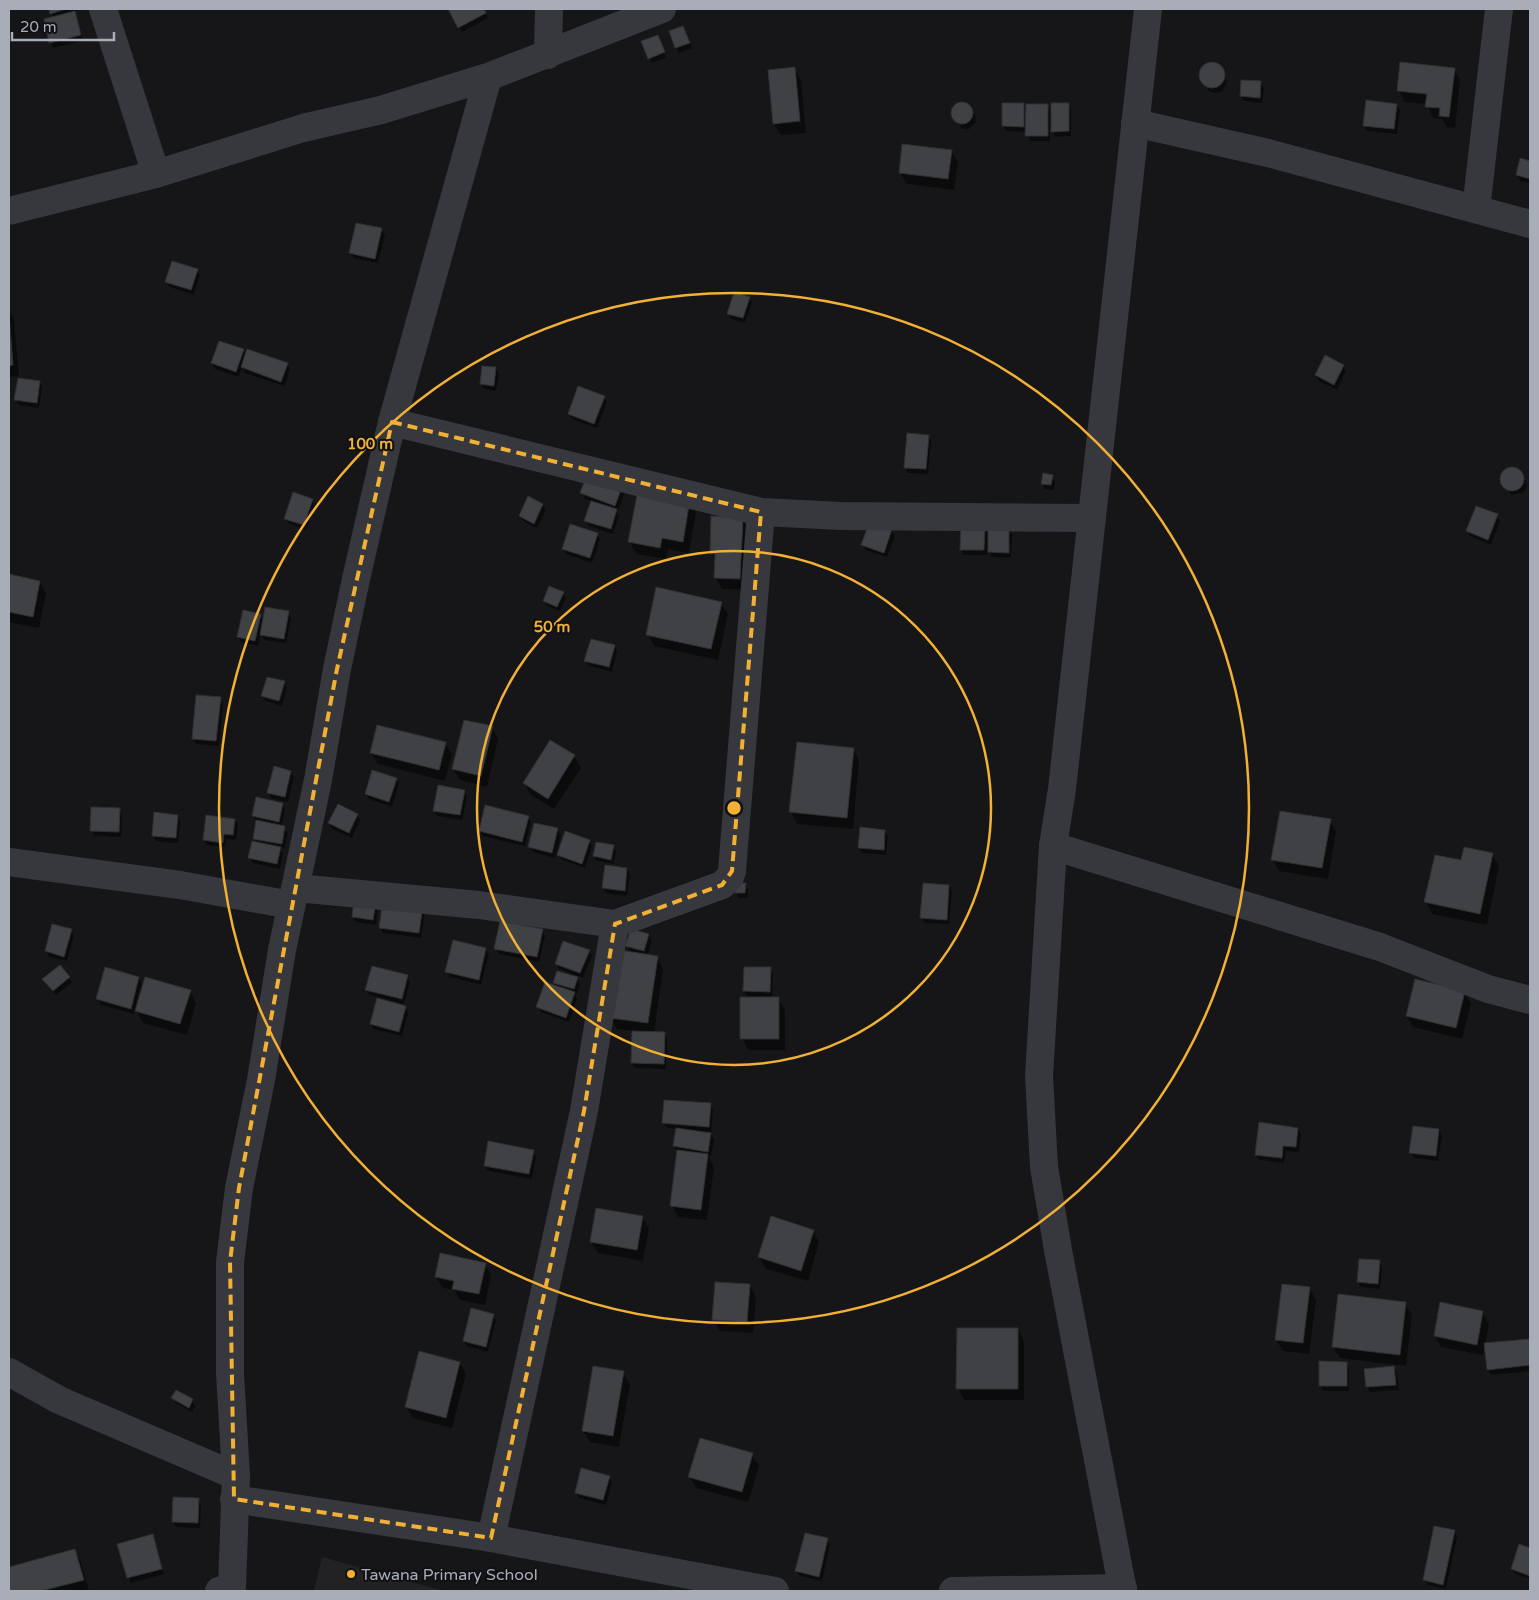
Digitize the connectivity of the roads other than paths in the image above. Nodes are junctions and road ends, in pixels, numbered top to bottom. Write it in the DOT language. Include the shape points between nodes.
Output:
graph roads {
  1 [pos="103,9"];
  2 [pos="549,9"];
  3 [pos="662,9"];
  4 [pos="1148,9"];
  5 [pos="1499,9"];
  6 [pos="548,55"];
  7 [pos="488,78"];
  8 [pos="1135,123"];
  9 [pos="156,174"];
  10 [pos="1476,208"];
  11 [pos="9,211"];
  12 [pos="1530,224"];
  13 [pos="392,422"];
  14 [pos="762,512"];
  15 [pos="1092,518"];
  16 [pos="1053,846"];
  17 [pos="9,862"];
  18 [pos="294,897"];
  19 [pos="616,924"];
  20 [pos="1530,1000"];
  21 [pos="9,1372"];
  22 [pos="235,1487"];
  23 [pos="490,1538"];
  24 [pos="227,1590"];
  25 [pos="1123,1590"];
  26 [pos="775,1591"];
  27 [pos="953,1591"];
  1 -- 9 [label="street"];
  2 -- 6 [label="street"];
  3 -- 6 [label="street"];
  4 -- 8 [label="street"];
  5 -- 10 [label="street"];
  6 -- 7 [label="street"];
  7 -- 9 [label="street" via="381,110 303,128"];
  7 -- 13 [label="street"];
  8 -- 10 [label="street" via="1268,153"];
  8 -- 15 [label="street"];
  9 -- 11 [label="street"];
  10 -- 12 [label="street"];
  13 -- 14 [label="street"];
  13 -- 18 [label="street" via="339,660"];
  14 -- 15 [label="street" via="841,516"];
  14 -- 19 [label="street" via="732,871 722,885"];
  15 -- 16 [label="street"];
  16 -- 20 [label="street" via="1380,947 1488,989"];
  16 -- 25 [label="street" via="1039,1076 1044,1167"];
  17 -- 18 [label="street"];
  18 -- 19 [label="street" via="479,905"];
  18 -- 22 [label="street" via="238,1188 230,1262"];
  19 -- 23 [label="street" via="584,1111"];
  21 -- 22 [label="street"];
  22 -- 23 [label="street"];
  22 -- 24 [label="street"];
  23 -- 26 [label="street"];
  25 -- 27 [label="street"];
}
